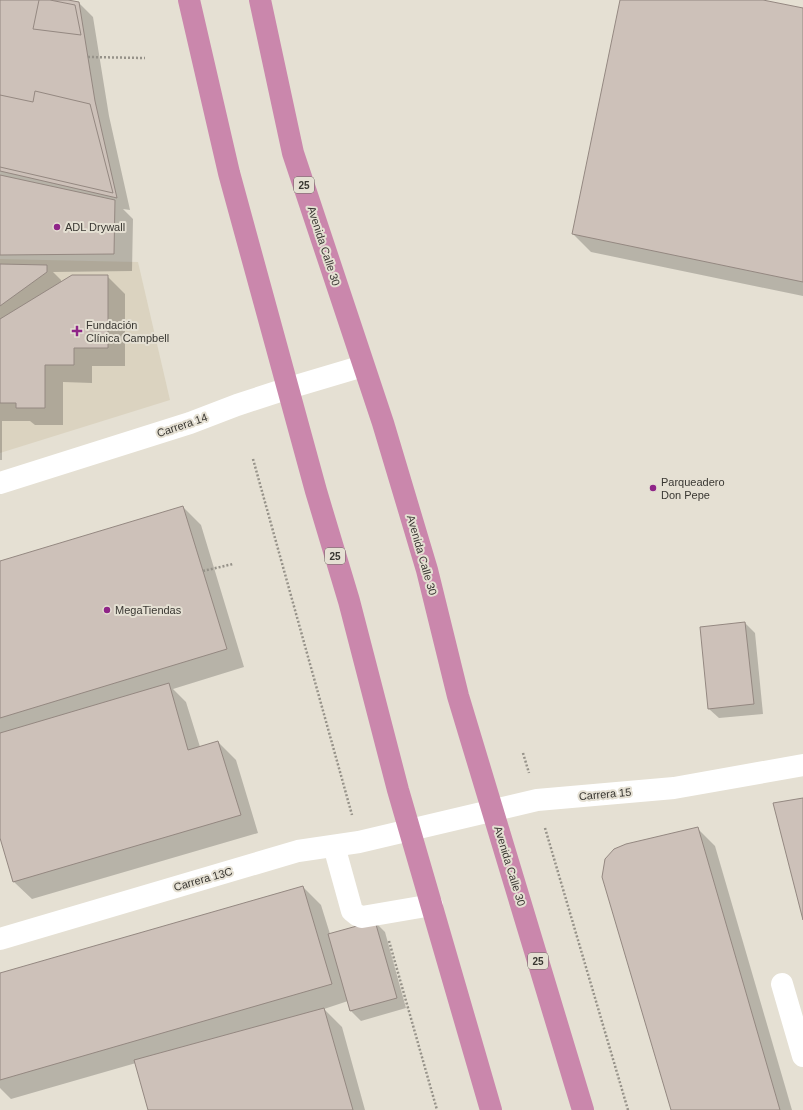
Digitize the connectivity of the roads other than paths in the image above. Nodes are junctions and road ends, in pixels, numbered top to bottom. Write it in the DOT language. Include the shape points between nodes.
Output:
graph roads {
  1 [pos="189,0"];
  2 [pos="260,0"];
  3 [pos="364,366"];
  4 [pos="289,388"];
  5 [pos="0,484"];
  6 [pos="803,765"];
  7 [pos="494,811"];
  8 [pos="409,830"];
  9 [pos="334,846"];
  10 [pos="432,905"];
  11 [pos="0,939"];
  12 [pos="782,984"];
  13 [pos="803,1056"];
  14 [pos="491,1110"];
  15 [pos="582,1110"];
  1 -- 4 [label="highway, 25" via="230,174"];
  2 -- 3 [label="highway, Avenida Calle 30 / 25" via="293,153"];
  3 -- 4 [label="street, Carrera 14"];
  3 -- 7 [label="highway, Avenida Calle 30 / 25" via="427,570 458,696"];
  4 -- 5 [label="street, Carrera 14" via="190,423"];
  4 -- 8 [label="highway, 25" via="349,601"];
  6 -- 7 [label="street, Carrera 15" via="674,788 537,800"];
  7 -- 8 [label="street, Carrera 15"];
  7 -- 15 [label="highway, Avenida Calle 30 / 25"];
  8 -- 9 [label="street, Carrera 13C"];
  8 -- 10 [label="highway, 25"];
  9 -- 10 [label="street" via="352,912 362,917"];
  9 -- 11 [label="street, Carrera 13C" via="298,851"];
  10 -- 14 [label="highway, 25"];
  12 -- 13 [label="street"];
}
